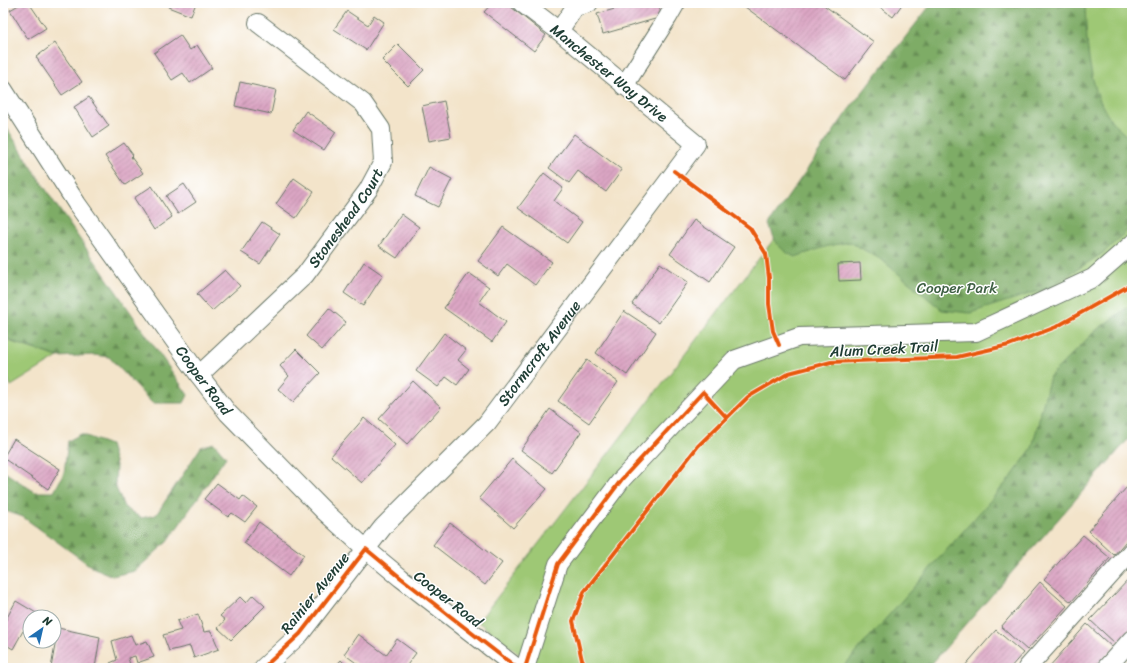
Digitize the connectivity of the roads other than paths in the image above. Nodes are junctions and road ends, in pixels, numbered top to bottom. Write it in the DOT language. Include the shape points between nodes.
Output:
graph roads {
  1 [pos="522,3"];
  2 [pos="590,3"];
  3 [pos="676,3"];
  4 [pos="258,23"];
  5 [pos="559,31"];
  6 [pos="624,86"];
  7 [pos="3,89"];
  8 [pos="696,144"];
  9 [pos="1132,244"];
  10 [pos="199,376"];
  11 [pos="366,548"];
  12 [pos="1132,551"];
  13 [pos="1132,639"];
  14 [pos="263,668"];
  15 [pos="516,668"];
  16 [pos="525,668"];
  17 [pos="1027,668"];
  18 [pos="1106,668"];
  1 -- 5 [label="street, Manchester Way Drive"];
  2 -- 5 [label="street" via="575,8"];
  3 -- 6 [label="street"];
  4 -- 10 [label="street, Stoneshead Court" via="363,103 381,129 383,162 368,190 305,275"];
  5 -- 6 [label="street, Manchester Way Drive"];
  6 -- 8 [label="street, Manchester Way Drive"];
  7 -- 10 [label="street, Cooper Road" via="77,204"];
  8 -- 11 [label="street, Stormcroft Avenue" via="486,422 383,527"];
  9 -- 16 [label="street" via="1093,278 976,332 799,338 734,360 622,479 558,564"];
  10 -- 11 [label="street, Cooper Road" via="228,413 323,510"];
  11 -- 14 [label="street, Rainier Avenue" via="300,634"];
  11 -- 15 [label="street, Cooper Road"];
  12 -- 17 [label="street"];
  13 -- 18 [label="street"];
}
